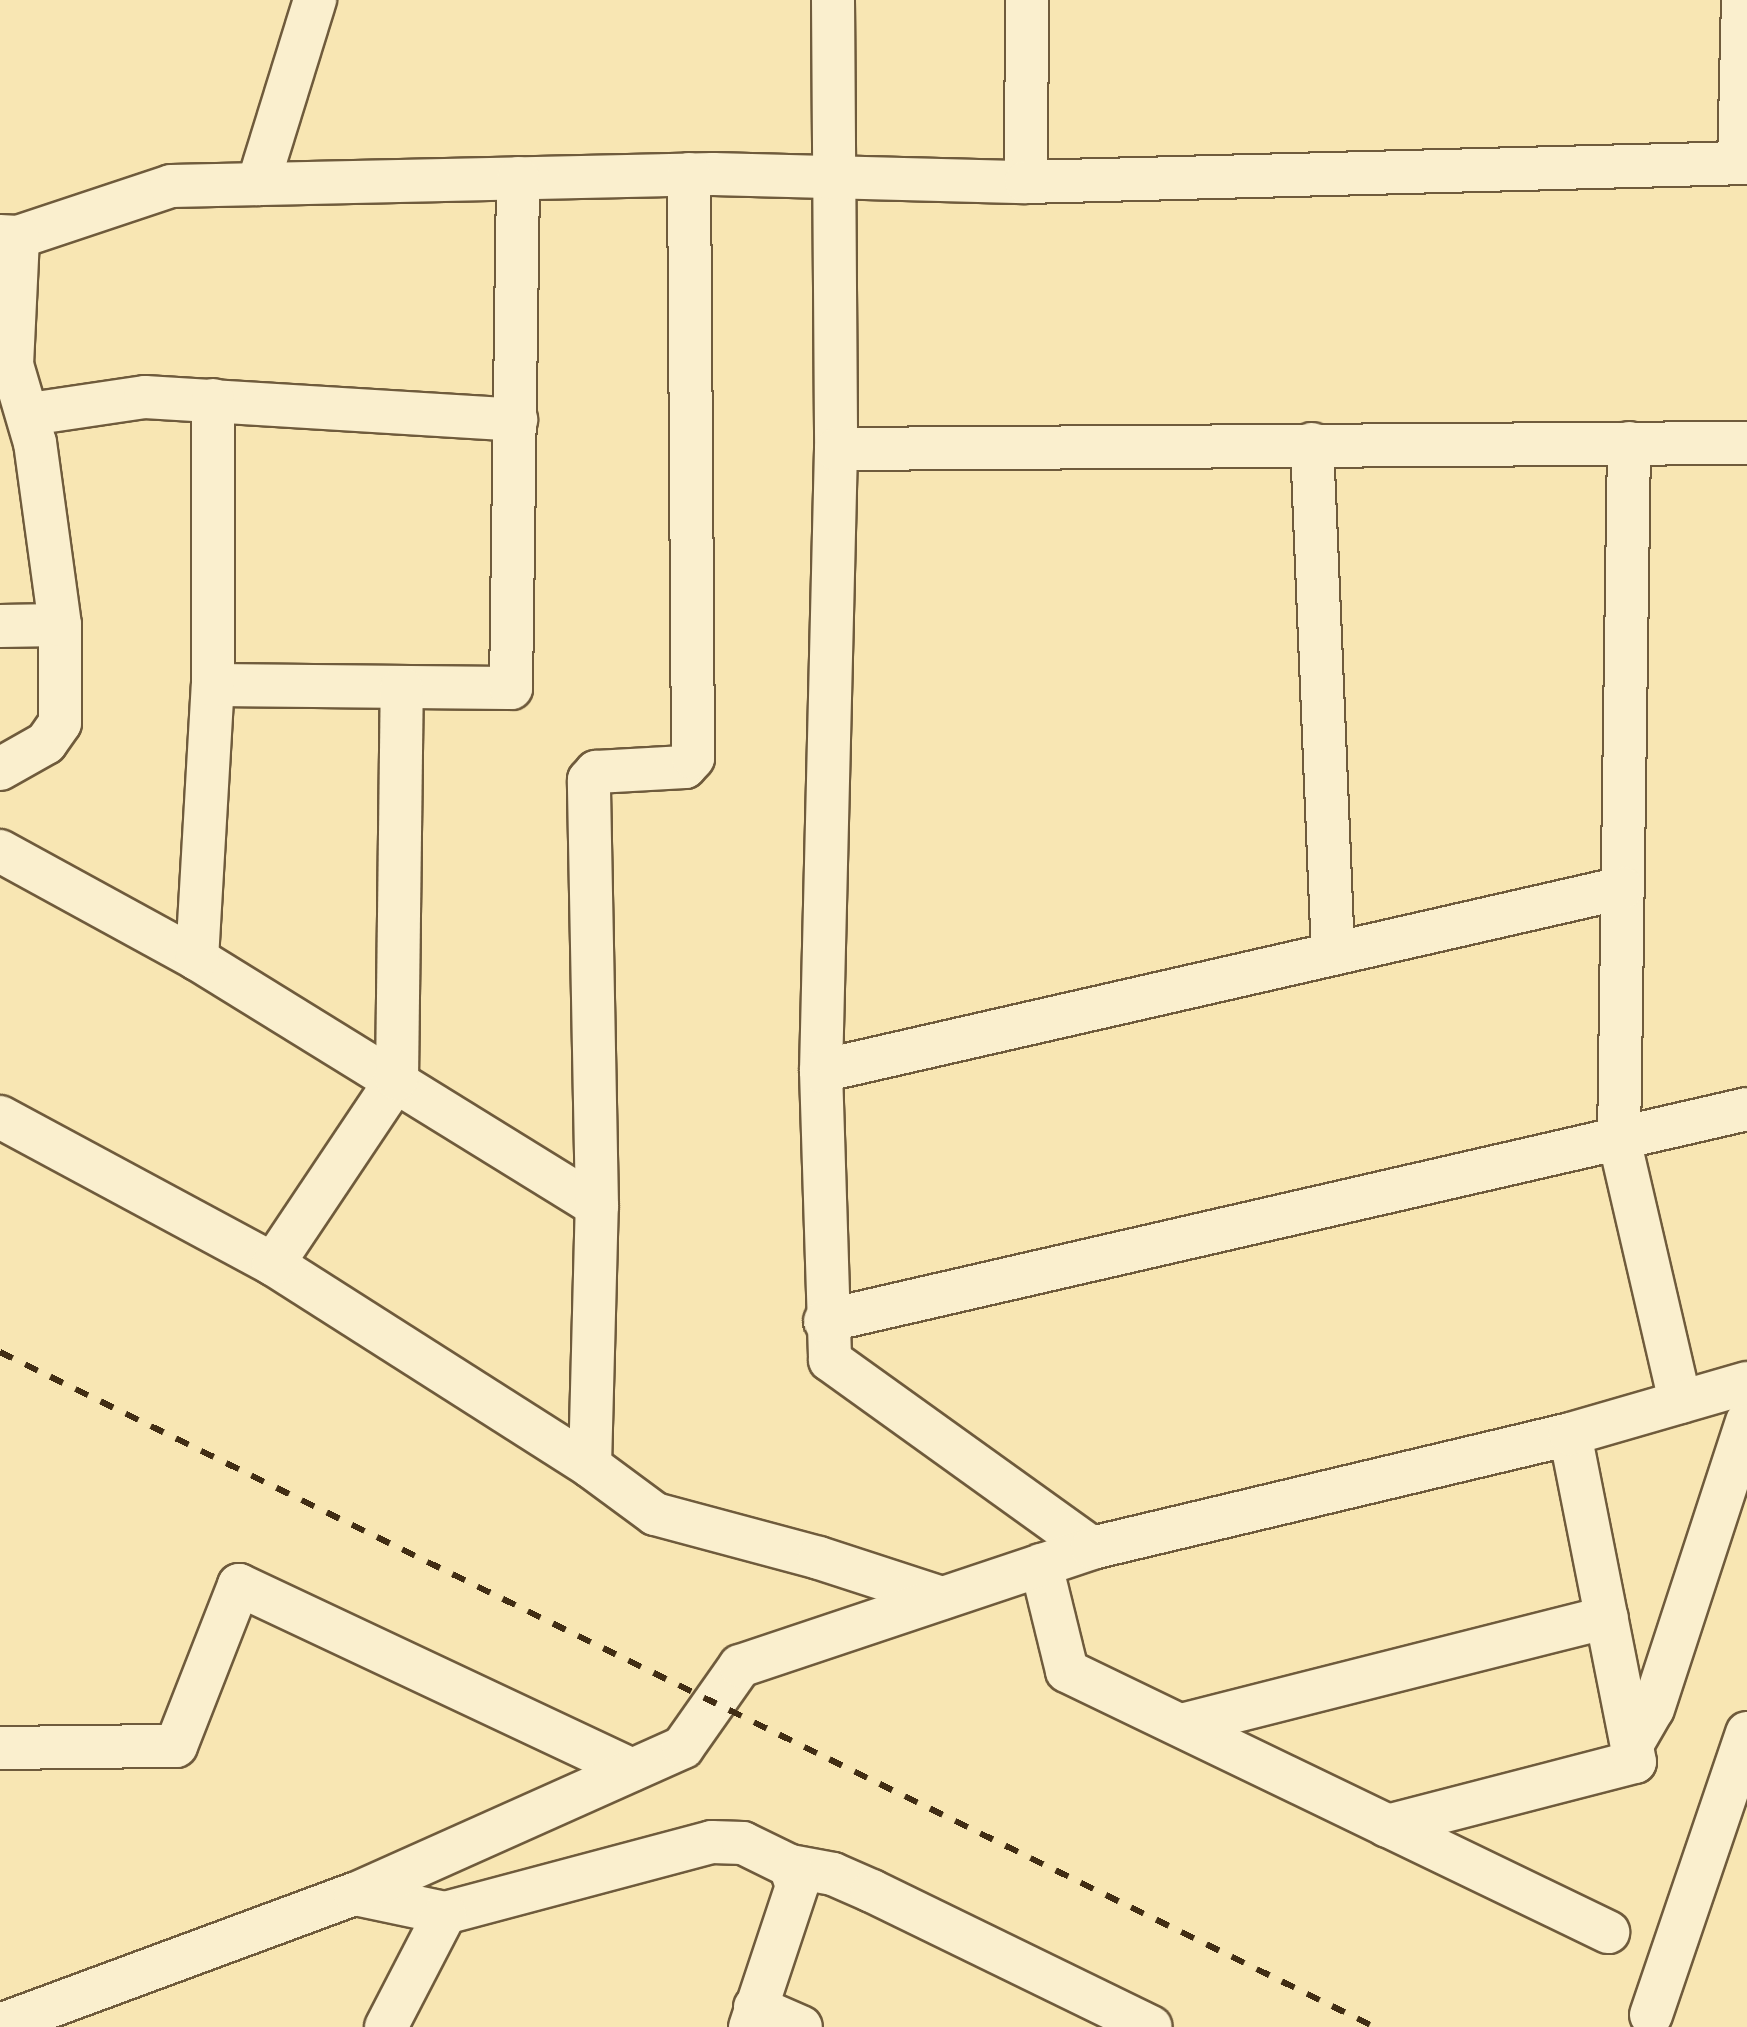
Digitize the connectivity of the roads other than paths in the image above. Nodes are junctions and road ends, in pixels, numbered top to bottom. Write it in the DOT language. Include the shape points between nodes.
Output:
graph roads {
  1 [pos="315,0"];
  2 [pos="833,0"];
  3 [pos="1027,0"];
  4 [pos="1743,0"];
  5 [pos="1743,163"];
  6 [pos="689,174"];
  7 [pos="835,174"];
  8 [pos="518,178"];
  9 [pos="1026,182"];
  10 [pos="258,184"];
  11 [pos="9,237"];
  12 [pos="213,400"];
  13 [pos="30,414"];
  14 [pos="516,420"];
  15 [pos="1629,443"];
  16 [pos="1747,443"];
  17 [pos="1312,444"];
  18 [pos="836,449"];
  19 [pos="60,625"];
  20 [pos="0,626"];
  21 [pos="213,685"];
  22 [pos="402,688"];
  23 [pos="0,769"];
  24 [pos="0,851"];
  25 [pos="1622,888"];
  26 [pos="1333,954"];
  27 [pos="197,959"];
  28 [pos="821,1071"];
  29 [pos="397,1079"];
  30 [pos="1747,1109"];
  31 [pos="0,1117"];
  32 [pos="1619,1139"];
  33 [pos="597,1206"];
  34 [pos="273,1264"];
  35 [pos="825,1321"];
  36 [pos="1747,1383"];
  37 [pos="1680,1402"];
  38 [pos="1747,1422"];
  39 [pos="1570,1434"];
  40 [pos="590,1466"];
  41 [pos="1092,1548"];
  42 [pos="1041,1565"];
  43 [pos="942,1598"];
  44 [pos="1607,1617"];
  45 [pos="1185,1724"];
  46 [pos="1747,1733"];
  47 [pos="1633,1743"];
  48 [pos="0,1748"];
  49 [pos="632,1770"];
  50 [pos="1387,1826"];
  51 [pos="790,1866"];
  52 [pos="355,1894"];
  53 [pos="445,1913"];
  54 [pos="1608,1932"];
  55 [pos="1651,2015"];
  56 [pos="753,2017"];
  57 [pos="0,2025"];
  58 [pos="386,2027"];
  59 [pos="801,2027"];
  60 [pos="1151,2027"];
  1 -- 10 [label="street"];
  2 -- 7 [label="street"];
  3 -- 9 [label="street"];
  4 -- 5 [label="street"];
  5 -- 9 [label="street"];
  6 -- 7 [label="street"];
  6 -- 8 [label="street"];
  6 -- 33 [label="street" via="693,758 685,767 596,772 589,780"];
  7 -- 9 [label="street"];
  7 -- 18 [label="street"];
  8 -- 10 [label="street"];
  8 -- 14 [label="street"];
  10 -- 11 [label="street" via="171,186"];
  11 -- 13 [label="street" via="11,350"];
  12 -- 13 [label="street" via="118,399"];
  12 -- 14 [label="street"];
  12 -- 21 [label="street"];
  13 -- 19 [label="street"];
  14 -- 22 [label="street" via="511,688"];
  15 -- 16 [label="street"];
  15 -- 17 [label="street"];
  15 -- 25 [label="street"];
  17 -- 18 [label="street"];
  17 -- 26 [label="street"];
  18 -- 28 [label="street"];
  19 -- 20 [label="street"];
  19 -- 23 [label="street" via="56,734"];
  21 -- 22 [label="street"];
  21 -- 27 [label="street"];
  22 -- 29 [label="street"];
  24 -- 27 [label="street"];
  25 -- 26 [label="street"];
  25 -- 32 [label="street"];
  26 -- 28 [label="street"];
  27 -- 29 [label="street"];
  28 -- 35 [label="street"];
  29 -- 33 [label="street"];
  29 -- 34 [label="street"];
  30 -- 32 [label="street"];
  31 -- 34 [label="street"];
  32 -- 35 [label="street"];
  32 -- 37 [label="street"];
  33 -- 40 [label="street"];
  34 -- 40 [label="street"];
  35 -- 41 [label="street" via="830,1360"];
  36 -- 37 [label="street"];
  37 -- 39 [label="street"];
  38 -- 47 [label="street" via="1653,1709"];
  39 -- 41 [label="street"];
  39 -- 44 [label="street"];
  40 -- 43 [label="street" via="671,1521 802,1553"];
  41 -- 42 [label="street"];
  42 -- 43 [label="street"];
  42 -- 45 [label="street" via="1067,1671"];
  43 -- 49 [label="street" via="740,1666 729,1675 690,1742"];
  44 -- 45 [label="street"];
  44 -- 47 [label="street"];
  45 -- 50 [label="street"];
  46 -- 55 [label="street"];
  47 -- 50 [label="street" via="1631,1767"];
  48 -- 49 [label="street" via="176,1746 239,1585"];
  49 -- 52 [label="street"];
  50 -- 54 [label="street"];
  51 -- 53 [label="street" via="727,1840"];
  51 -- 56 [label="street" via="797,1886"];
  51 -- 60 [label="street" via="833,1874 872,1891"];
  52 -- 53 [label="street"];
  52 -- 57 [label="street"];
  53 -- 58 [label="street"];
  56 -- 59 [label="street"];
}
